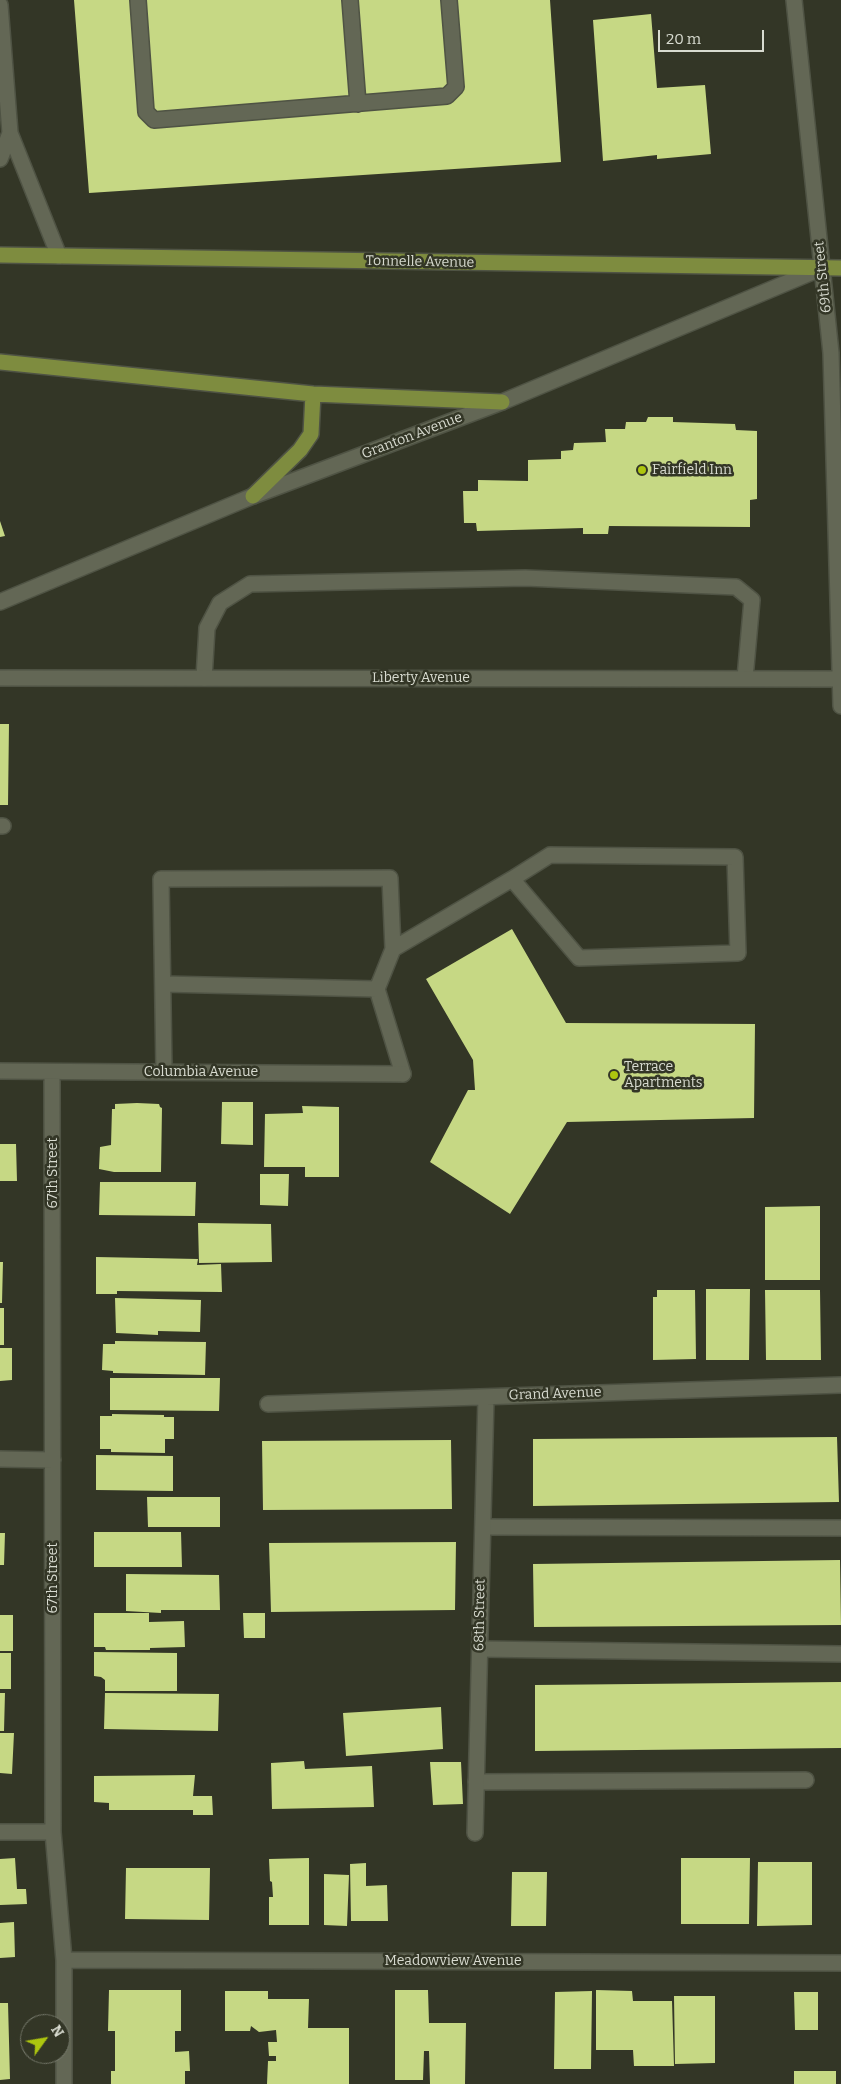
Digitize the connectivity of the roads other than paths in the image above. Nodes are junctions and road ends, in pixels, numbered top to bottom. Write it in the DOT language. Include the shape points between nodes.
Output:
graph roads {
  1 [pos="138,0"];
  2 [pos="350,0"];
  3 [pos="449,0"];
  4 [pos="794,0"];
  5 [pos="0,5"];
  6 [pos="2,71"];
  7 [pos="358,104"];
  8 [pos="10,133"];
  9 [pos="0,159"];
  10 [pos="0,255"];
  11 [pos="59,256"];
  12 [pos="822,268"];
  13 [pos="841,268"];
  14 [pos="0,362"];
  15 [pos="313,394"];
  16 [pos="502,402"];
  17 [pos="837,452"];
  18 [pos="253,496"];
  19 [pos="0,602"];
  20 [pos="0,678"];
  21 [pos="204,678"];
  22 [pos="745,678"];
  23 [pos="840,679"];
  24 [pos="841,706"];
  25 [pos="512,879"];
  26 [pos="393,949"];
  27 [pos="163,984"];
  28 [pos="377,988"];
  29 [pos="0,1071"];
  30 [pos="164,1071"];
  31 [pos="52,1072"];
  32 [pos="841,1385"];
  33 [pos="486,1397"];
  34 [pos="268,1404"];
  35 [pos="0,1459"];
  36 [pos="53,1460"];
  37 [pos="483,1527"];
  38 [pos="841,1528"];
  39 [pos="480,1650"];
  40 [pos="841,1654"];
  41 [pos="806,1780"];
  42 [pos="476,1782"];
  43 [pos="0,1832"];
  44 [pos="53,1832"];
  45 [pos="475,1833"];
  46 [pos="64,1960"];
  47 [pos="841,1963"];
  48 [pos="64,2084"];
  1 -- 7 [label="street" via="146,112 154,120"];
  2 -- 7 [label="street"];
  3 -- 7 [label="street" via="456,87 447,96"];
  4 -- 12 [label="street, 69th Street"];
  5 -- 6 [label="street"];
  6 -- 8 [label="street"];
  8 -- 9 [label="street"];
  8 -- 11 [label="street"];
  10 -- 11 [label="main road, Tonnelle Avenue"];
  11 -- 12 [label="main road, Tonnelle Avenue"];
  12 -- 13 [label="main road, Tonnelle Avenue"];
  12 -- 16 [label="street, Granton Avenue"];
  12 -- 17 [label="street, 69th Street" via="832,353"];
  14 -- 15 [label="main road"];
  15 -- 16 [label="main road"];
  15 -- 18 [label="main road" via="311,434 300,450"];
  16 -- 18 [label="street, Granton Avenue"];
  17 -- 23 [label="street, 69th Street"];
  18 -- 19 [label="street, Granton Avenue"];
  20 -- 21 [label="street, Liberty Avenue"];
  21 -- 22 [label="street, Liberty Avenue"];
  21 -- 22 [label="street" via="207,628 220,602 250,584 526,578 736,587 752,600"];
  22 -- 23 [label="street, Liberty Avenue"];
  23 -- 24 [label="street, 69th Street"];
  25 -- 25 [label="street" via="550,855 735,857 738,953 579,958"];
  25 -- 26 [label="street"];
  26 -- 27 [label="street" via="390,878 161,879"];
  26 -- 28 [label="street"];
  27 -- 28 [label="street"];
  27 -- 30 [label="street"];
  28 -- 30 [label="street, Columbia Avenue" via="403,1074"];
  29 -- 31 [label="street, Columbia Avenue"];
  30 -- 31 [label="street, Columbia Avenue"];
  31 -- 36 [label="street, 67th Street"];
  32 -- 33 [label="street, Grand Avenue"];
  33 -- 34 [label="street, Grand Avenue"];
  33 -- 37 [label="street, 68th Street"];
  35 -- 36 [label="street"];
  36 -- 44 [label="street, 67th Street"];
  37 -- 38 [label="street"];
  37 -- 39 [label="street, 68th Street"];
  39 -- 40 [label="street"];
  39 -- 42 [label="street, 68th Street"];
  41 -- 42 [label="street"];
  42 -- 45 [label="street, 68th Street"];
  43 -- 44 [label="street"];
  44 -- 46 [label="street, 67th Street"];
  46 -- 47 [label="street, Meadowview Avenue"];
  46 -- 48 [label="street, 67th Street"];
}
